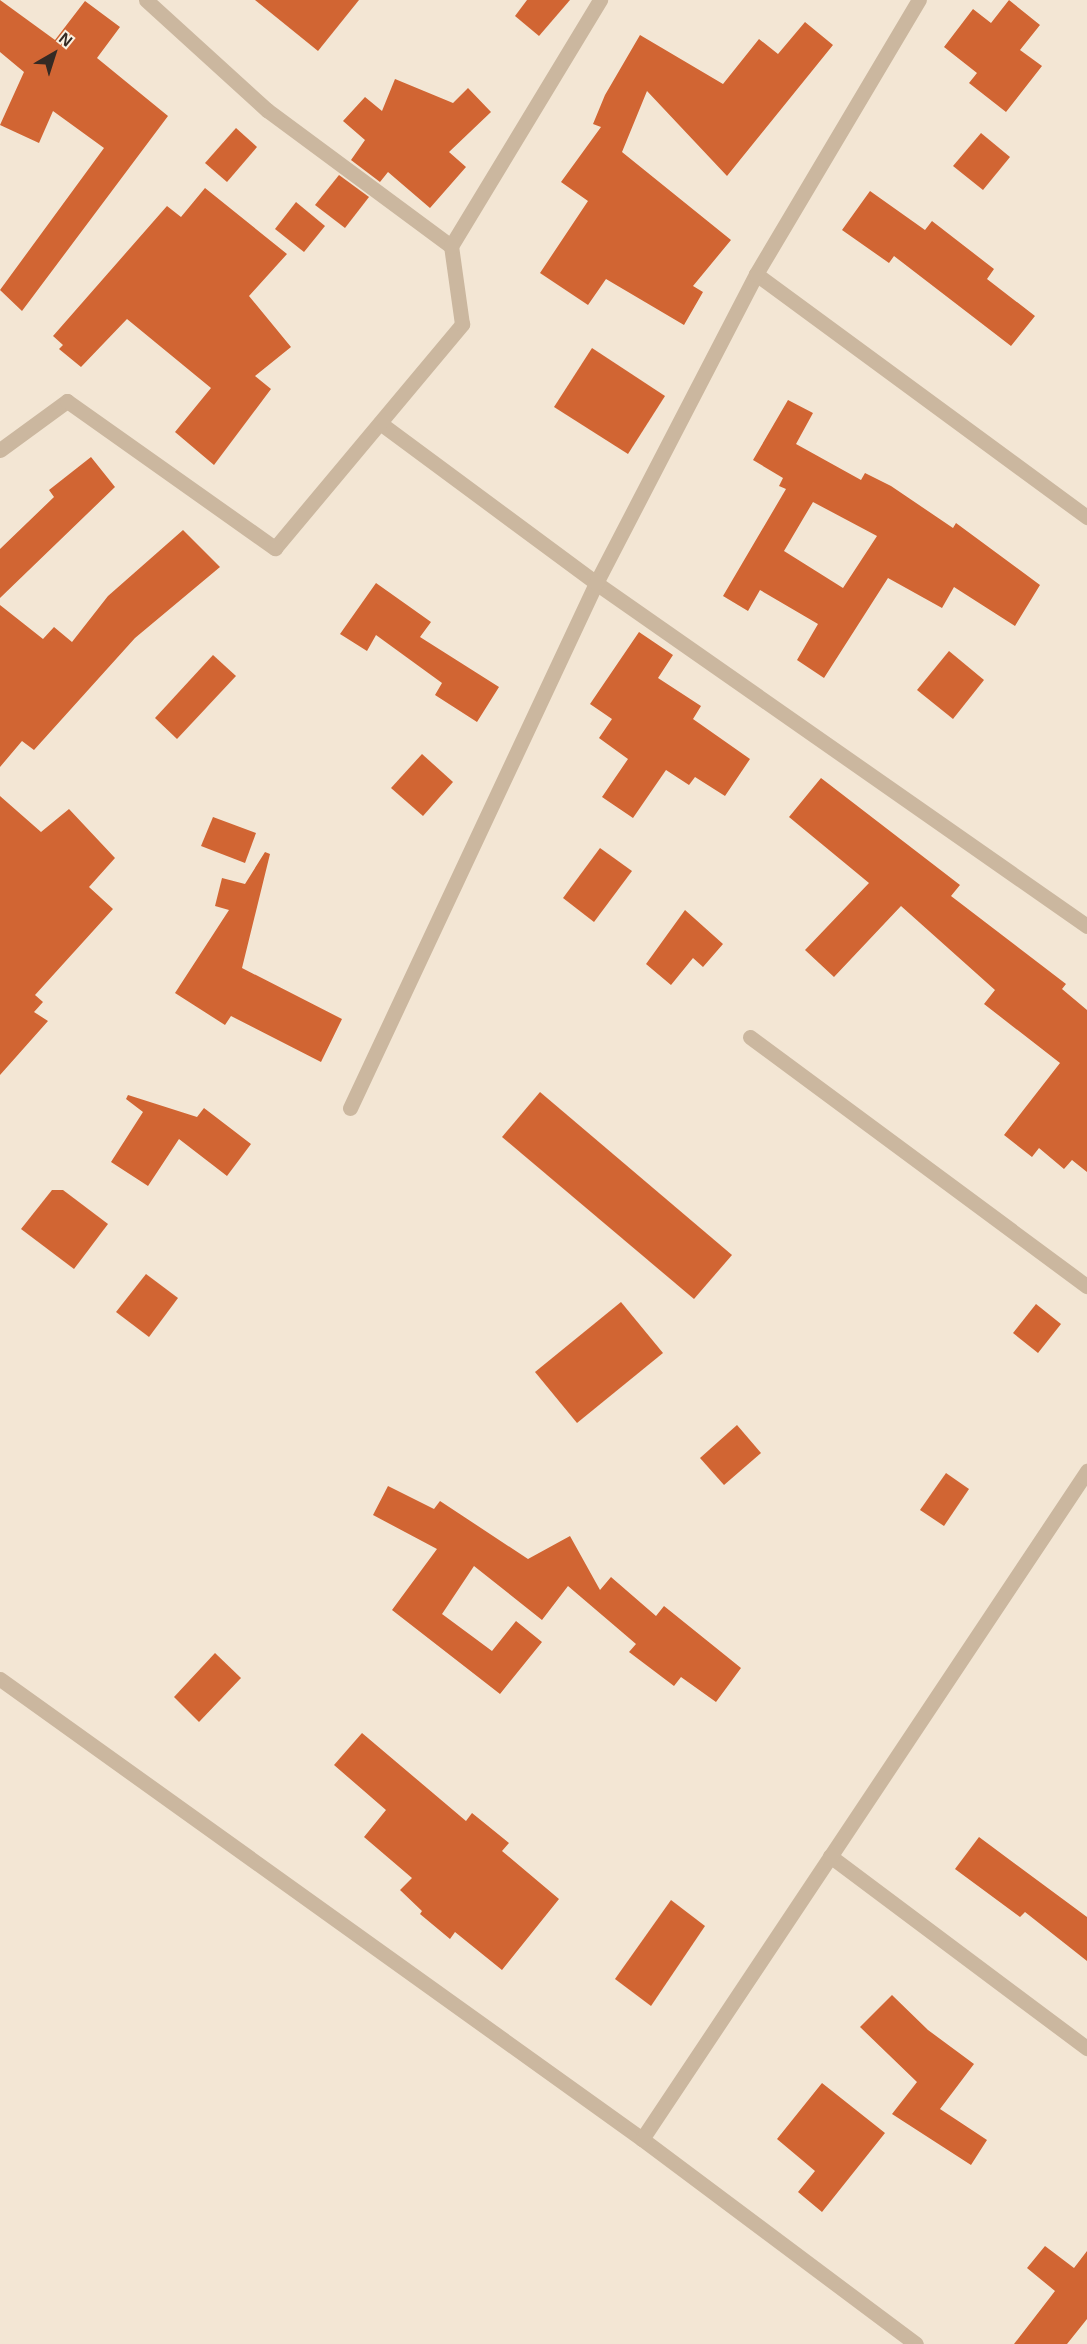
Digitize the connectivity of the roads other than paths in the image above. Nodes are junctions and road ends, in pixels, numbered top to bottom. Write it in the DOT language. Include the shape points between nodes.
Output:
graph roads {
  1 [pos="146,0"];
  2 [pos="600,0"];
  3 [pos="919,0"];
  4 [pos="452,246"];
  5 [pos="756,274"];
  6 [pos="380,423"];
  7 [pos="1,452"];
  8 [pos="1087,517"];
  9 [pos="596,583"];
  10 [pos="1087,926"];
  11 [pos="750,1037"];
  12 [pos="350,1108"];
  13 [pos="1087,1286"];
  14 [pos="1087,1471"];
  15 [pos="0,1679"];
  16 [pos="830,1857"];
  17 [pos="1087,2048"];
  18 [pos="642,2139"];
  19 [pos="916,2344"];
  1 -- 4 [label="street" via="267,110"];
  2 -- 4 [label="street"];
  3 -- 5 [label="street"];
  4 -- 6 [label="street" via="462,324"];
  5 -- 8 [label="street"];
  5 -- 9 [label="street"];
  6 -- 7 [label="street" via="275,548 67,401"];
  6 -- 9 [label="street"];
  9 -- 10 [label="street"];
  9 -- 12 [label="street"];
  11 -- 13 [label="street"];
  14 -- 16 [label="street"];
  15 -- 18 [label="street"];
  16 -- 17 [label="street"];
  16 -- 18 [label="street"];
  18 -- 19 [label="street"];
}
